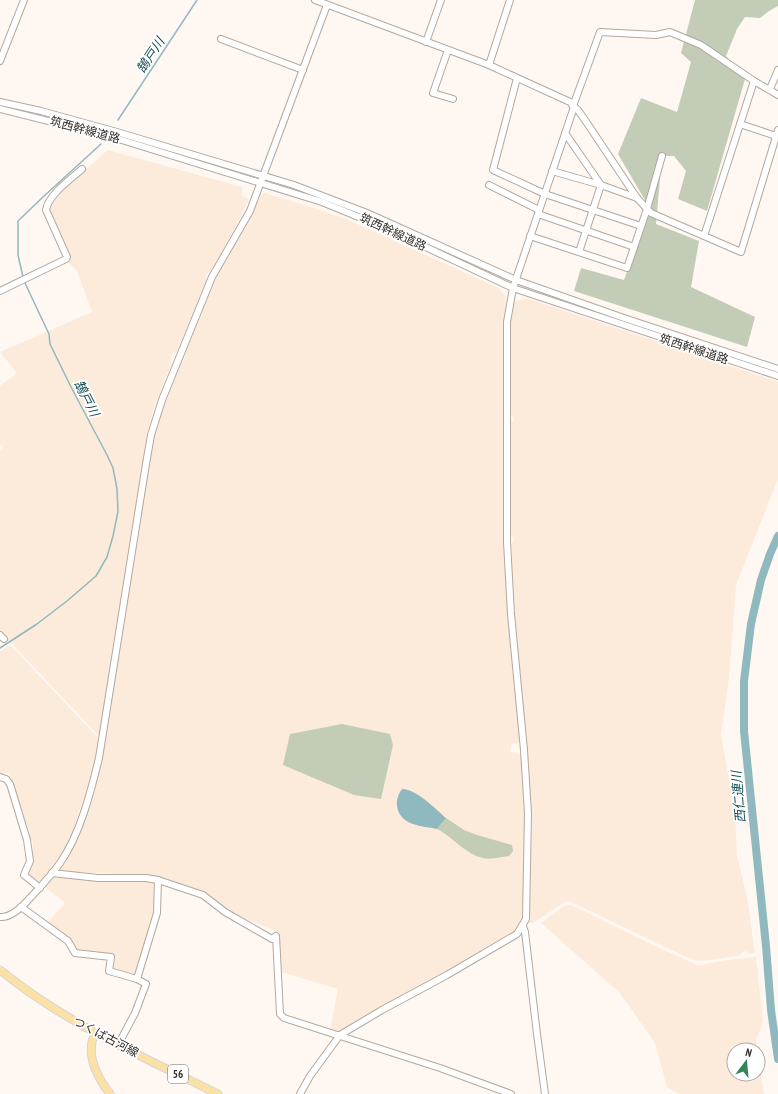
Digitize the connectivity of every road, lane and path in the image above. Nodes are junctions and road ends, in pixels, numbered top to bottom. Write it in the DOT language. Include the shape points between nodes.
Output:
graph roads {
  1 [pos="24,0"];
  2 [pos="315,0"];
  3 [pos="441,0"];
  4 [pos="510,0"];
  5 [pos="327,4"];
  6 [pos="221,39"];
  7 [pos="426,42"];
  8 [pos="448,50"];
  9 [pos="0,61"];
  10 [pos="489,65"];
  11 [pos="303,70"];
  12 [pos="778,70"];
  13 [pos="517,78"];
  14 [pos="754,81"];
  15 [pos="770,89"];
  16 [pos="778,95"];
  17 [pos="453,99"];
  18 [pos="0,102"];
  19 [pos="573,106"];
  20 [pos="0,109"];
  21 [pos="740,124"];
  22 [pos="565,133"];
  23 [pos="777,133"];
  24 [pos="662,156"];
  25 [pos="82,170"];
  26 [pos="552,171"];
  27 [pos="263,175"];
  28 [pos="261,182"];
  29 [pos="489,185"];
  30 [pos="600,185"];
  31 [pos="545,194"];
  32 [pos="637,198"];
  33 [pos="594,209"];
  34 [pos="646,209"];
  35 [pos="538,212"];
  36 [pos="641,226"];
  37 [pos="586,230"];
  38 [pos="530,236"];
  39 [pos="704,236"];
  40 [pos="634,247"];
  41 [pos="579,252"];
  42 [pos="516,280"];
  43 [pos="513,288"];
  44 [pos="0,291"];
  45 [pos="778,369"];
  46 [pos="778,376"];
  47 [pos="0,777"];
  48 [pos="52,874"];
  49 [pos="158,880"];
  50 [pos="40,888"];
  51 [pos="21,907"];
  52 [pos="0,917"];
  53 [pos="523,926"];
  54 [pos="0,970"];
  55 [pos="137,979"];
  56 [pos="95,1033"];
  57 [pos="340,1035"];
  58 [pos="118,1045"];
  59 [pos="110,1094"];
  60 [pos="218,1094"];
  61 [pos="300,1094"];
  62 [pos="511,1094"];
  63 [pos="545,1094"];
  1 -- 9 [label="street"];
  2 -- 5 [label="street"];
  3 -- 7 [label="street"];
  4 -- 10 [label="street"];
  5 -- 7 [label="street"];
  5 -- 11 [label="street"];
  6 -- 11 [label="street"];
  7 -- 8 [label="street"];
  8 -- 10 [label="street"];
  8 -- 17 [label="street" via="433,93"];
  10 -- 13 [label="street"];
  11 -- 27 [label="street"];
  12 -- 15 [label="street"];
  13 -- 19 [label="street" via="570,102"];
  13 -- 31 [label="street" via="492,170"];
  14 -- 15 [label="street"];
  14 -- 19 [label="street" via="701,45 670,32 600,32"];
  14 -- 21 [label="street"];
  15 -- 16 [label="street"];
  18 -- 27 [label="street, 筑西幹線道路" via="117,132"];
  19 -- 22 [label="street"];
  19 -- 32 [label="street"];
  20 -- 28 [label="street, 筑西幹線道路" via="112,137"];
  21 -- 23 [label="street"];
  21 -- 39 [label="street"];
  22 -- 26 [label="street"];
  22 -- 30 [label="street"];
  23 -- 39 [label="street" via="741,252"];
  24 -- 34 [label="street"];
  25 -- 44 [label="street" via="47,204 46,210 66,259"];
  26 -- 30 [label="street"];
  26 -- 31 [label="street"];
  27 -- 28 [label="street"];
  27 -- 42 [label="street, 筑西幹線道路" via="367,213"];
  28 -- 43 [label="street, 筑西幹線道路" via="348,212"];
  28 -- 48 [label="street" via="247,216 209,284 158,411 146,464 99,758 89,796 71,844"];
  29 -- 35 [label="street"];
  30 -- 32 [label="street"];
  30 -- 33 [label="street"];
  31 -- 33 [label="street"];
  31 -- 35 [label="street"];
  32 -- 34 [label="street"];
  33 -- 36 [label="street"];
  33 -- 37 [label="street"];
  34 -- 36 [label="street"];
  34 -- 39 [label="street"];
  35 -- 37 [label="street"];
  35 -- 38 [label="street"];
  36 -- 40 [label="street"];
  37 -- 40 [label="street"];
  37 -- 41 [label="street"];
  38 -- 41 [label="street"];
  38 -- 42 [label="street"];
  40 -- 41 [label="street" via="627,268"];
  42 -- 43 [label="street"];
  42 -- 45 [label="street, 筑西幹線道路"];
  43 -- 46 [label="street, 筑西幹線道路"];
  43 -- 53 [label="street" via="506,336 507,527 511,614 528,813 526,919"];
  47 -- 50 [label="street" via="10,784 27,840 30,861 24,875"];
  48 -- 49 [label="street"];
  48 -- 50 [label="street"];
  49 -- 55 [label="street" via="157,913"];
  49 -- 57 [label="street" via="203,894 226,912 272,939 276,936 280,1014 284,1018"];
  50 -- 51 [label="street"];
  51 -- 52 [label="street" via="5,917"];
  51 -- 55 [label="street" via="68,941 75,953 111,958 109,971"];
  53 -- 57 [label="street" via="517,934"];
  53 -- 63 [label="street" via="526,932"];
  54 -- 56 [label="main road, つくば古河線 / 56" via="34,995"];
  55 -- 58 [label="street" via="146,984 135,1013"];
  56 -- 58 [label="main road, つくば古河線 / 56"];
  56 -- 59 [label="main road" via="91,1042 92,1059 98,1076"];
  57 -- 61 [label="street"];
  57 -- 62 [label="street"];
  58 -- 60 [label="main road, つくば古河線 / 56"];
}
